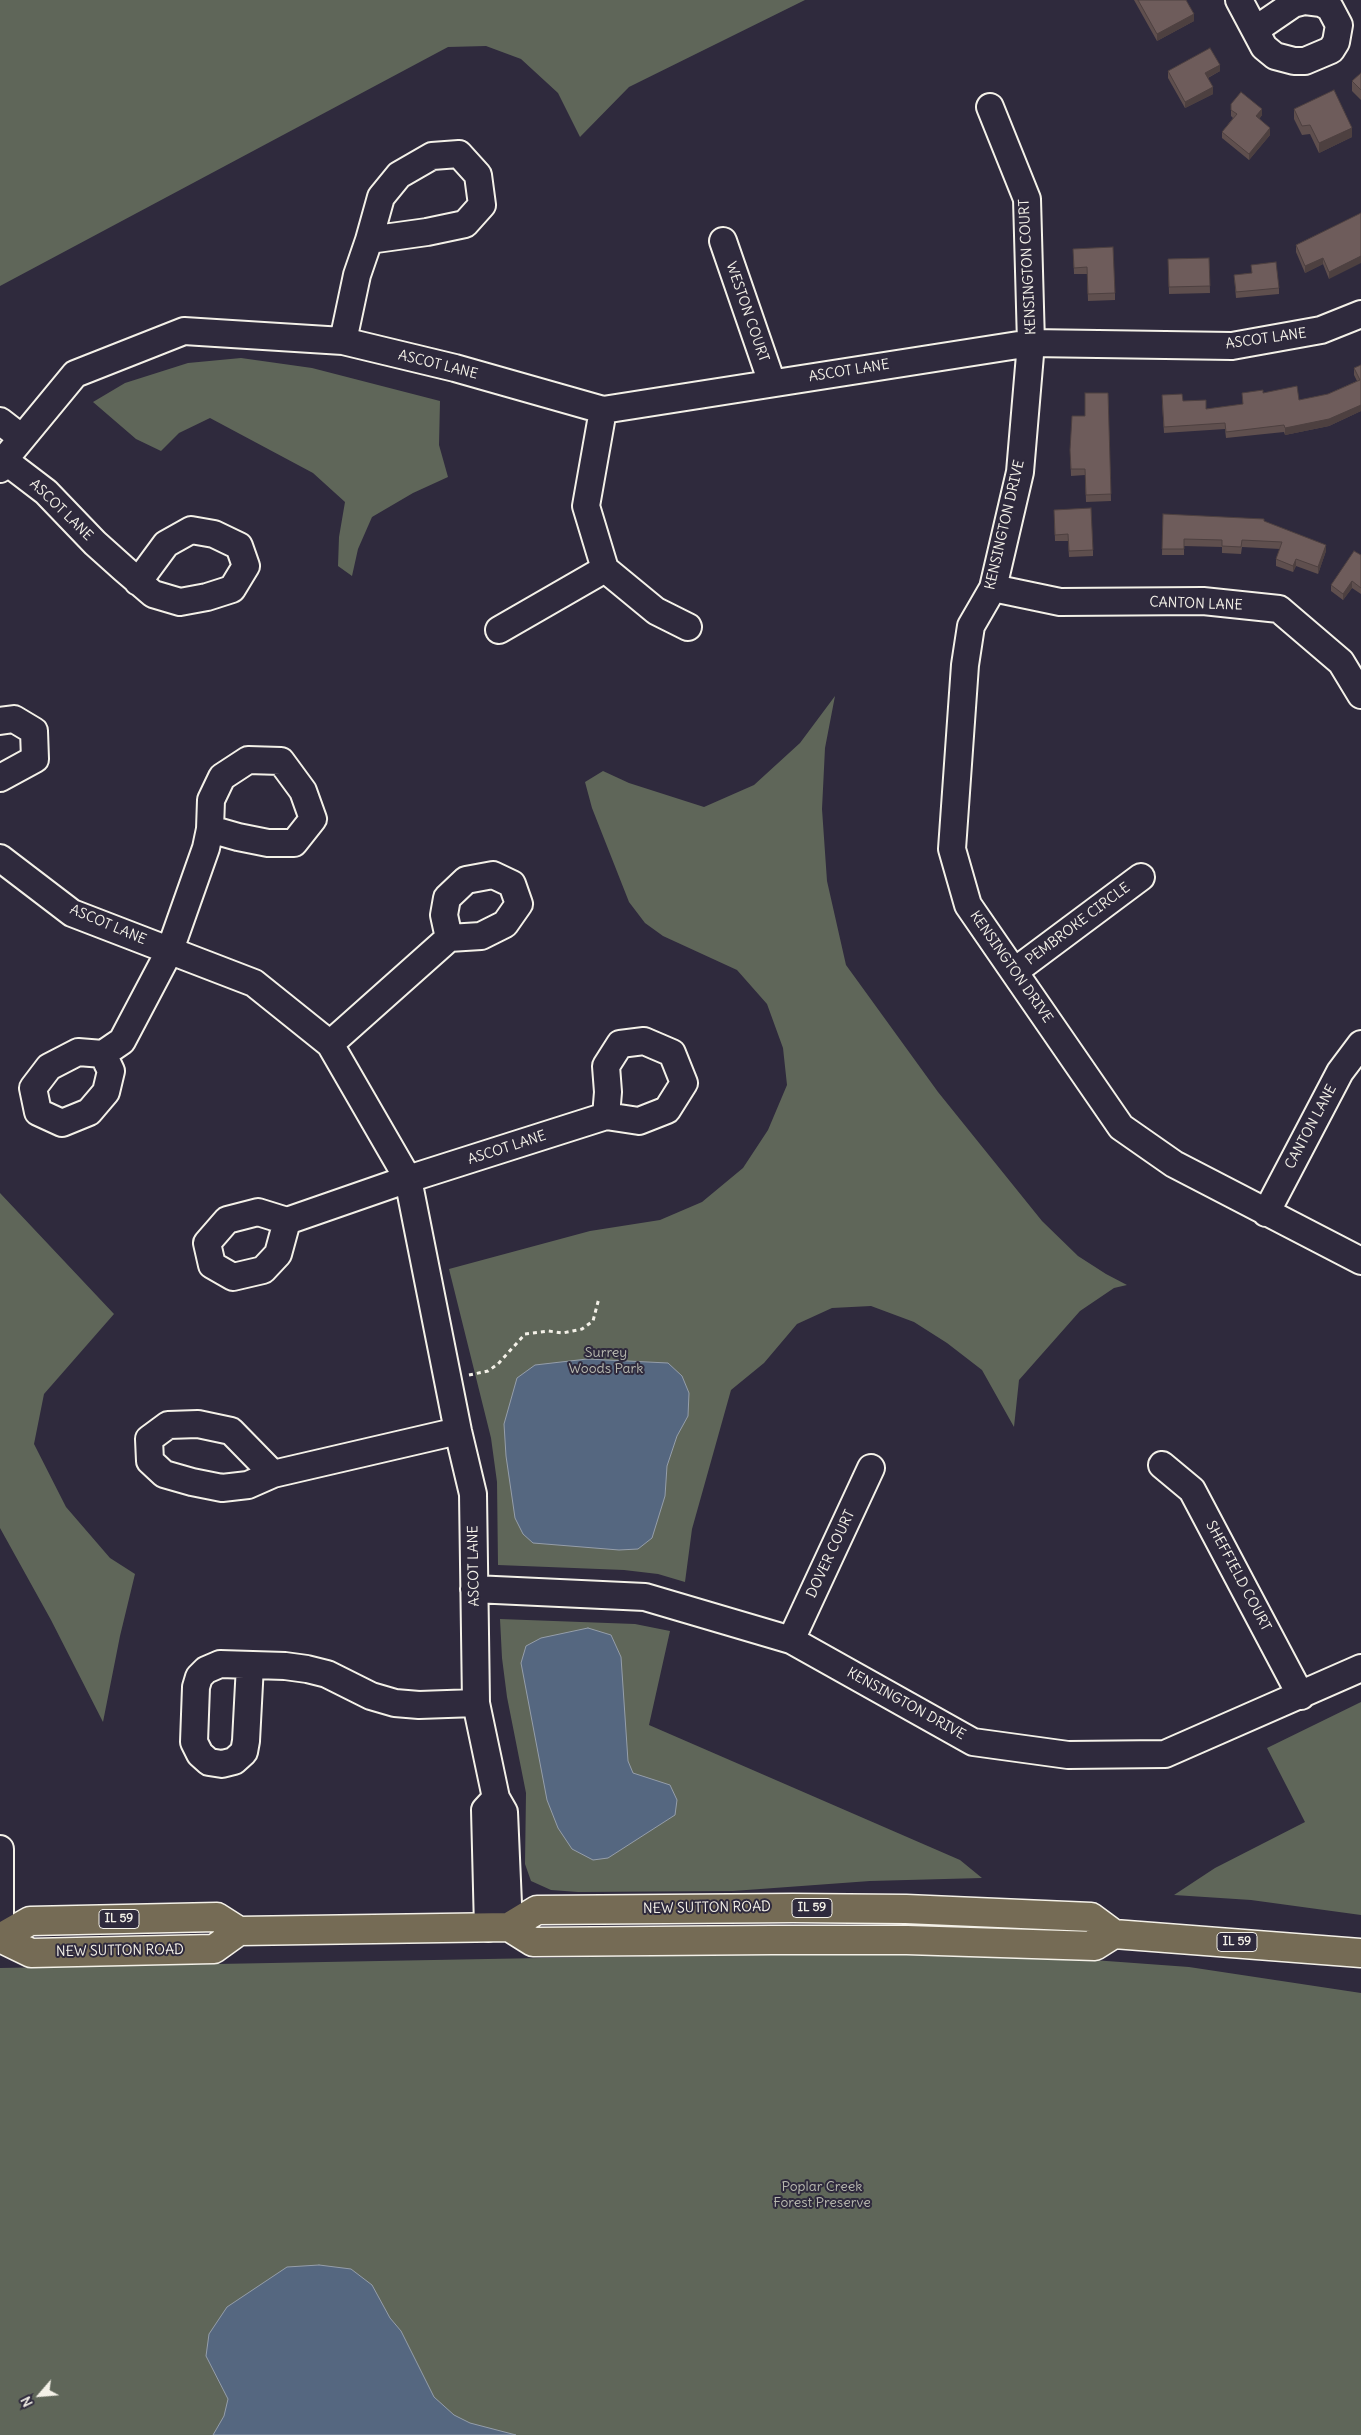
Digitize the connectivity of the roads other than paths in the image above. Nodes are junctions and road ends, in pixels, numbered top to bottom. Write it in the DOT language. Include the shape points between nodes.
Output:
graph roads {
  1 [pos="1239,0"];
  2 [pos="1255,30"];
  3 [pos="990,107"];
  4 [pos="369,240"];
  5 [pos="723,241"];
  6 [pos="1361,314"];
  7 [pos="342,342"];
  8 [pos="1031,343"];
  9 [pos="772,383"];
  10 [pos="603,410"];
  11 [pos="0,422"];
  12 [pos="22,438"];
  13 [pos="2,465"];
  14 [pos="605,569"];
  15 [pos="138,582"];
  16 [pos="993,588"];
  17 [pos="688,627"];
  18 [pos="499,630"];
  19 [pos="1361,695"];
  20 [pos="0,721"];
  21 [pos="0,778"];
  22 [pos="210,829"];
  23 [pos="0,859"];
  24 [pos="1141,878"];
  25 [pos="449,938"];
  26 [pos="170,950"];
  27 [pos="1014,971"];
  28 [pos="330,1044"];
  29 [pos="1361,1044"];
  30 [pos="103,1054"];
  31 [pos="606,1116"];
  32 [pos="408,1179"];
  33 [pos="1266,1213"];
  34 [pos="287,1221"];
  35 [pos="1361,1261"];
  36 [pos="458,1431"];
  37 [pos="1162,1465"];
  38 [pos="871,1468"];
  39 [pos="273,1474"];
  40 [pos="474,1589"];
  41 [pos="791,1640"];
  42 [pos="250,1666"];
  43 [pos="1361,1668"];
  44 [pos="1301,1696"];
  45 [pos="476,1703"];
  46 [pos="0,1849"];
  47 [pos="498,1927"];
  48 [pos="0,1938"];
  49 [pos="1361,1953"];
  1 -- 2 [label="street"];
  3 -- 8 [label="street, KENSINGTON COURT" via="1027,198"];
  4 -- 7 [label="street" via="357,275"];
  5 -- 9 [label="street, WESTON COURT"];
  6 -- 8 [label="street, ASCOT LANE" via="1320,330 1232,346"];
  7 -- 10 [label="street, ASCOT LANE" via="455,368"];
  7 -- 12 [label="street, ASCOT LANE" via="184,331 75,374"];
  8 -- 9 [label="street, ASCOT LANE"];
  8 -- 16 [label="street, KENSINGTON DRIVE" via="1020,472"];
  9 -- 10 [label="street, ASCOT LANE"];
  10 -- 14 [label="street" via="586,506"];
  11 -- 12 [label="street"];
  12 -- 13 [label="street, ASCOT LANE"];
  13 -- 15 [label="street, ASCOT LANE" via="46,492"];
  14 -- 17 [label="street" via="656,611"];
  14 -- 18 [label="street"];
  16 -- 19 [label="street, CANTON LANE" via="1060,602 1203,601 1279,609 1341,662"];
  16 -- 27 [label="street, KENSINGTON DRIVE" via="971,626 965,665 952,849 968,905"];
  20 -- 21 [label="street" via="14,719 34,731 35,759"];
  22 -- 26 [label="street"];
  23 -- 26 [label="street, ASCOT LANE" via="72,913"];
  24 -- 27 [label="street, PEMBROKE CIRCLE"];
  25 -- 28 [label="street"];
  26 -- 28 [label="street, ASCOT LANE" via="254,983"];
  26 -- 30 [label="street" via="122,1041"];
  27 -- 33 [label="street, KENSINGTON DRIVE" via="1121,1127 1174,1164"];
  28 -- 32 [label="street, ASCOT LANE"];
  29 -- 33 [label="street, CANTON LANE" via="1340,1072"];
  31 -- 32 [label="street, ASCOT LANE"];
  32 -- 34 [label="street, ASCOT LANE"];
  32 -- 36 [label="street, ASCOT LANE"];
  33 -- 35 [label="street, KENSINGTON DRIVE"];
  36 -- 39 [label="street"];
  36 -- 40 [label="street, ASCOT LANE" via="473,1494"];
  37 -- 44 [label="street, SHEFFIELD COURT" via="1192,1490"];
  38 -- 41 [label="street, DOVER COURT"];
  40 -- 41 [label="street, KENSINGTON DRIVE" via="644,1597"];
  40 -- 45 [label="street, ASCOT LANE"];
  41 -- 44 [label="street, KENSINGTON DRIVE" via="973,1742 1068,1755 1165,1754"];
  42 -- 45 [label="street" via="286,1666 327,1674 371,1696 395,1703"];
  43 -- 44 [label="street, KENSINGTON DRIVE"];
  45 -- 47 [label="street, ASCOT LANE" via="496,1798 504,1812"];
  46 -- 48 [label="street"];
  47 -- 48 [label="main road, NEW SUTTON ROAD" via="239,1931 214,1948 31,1953"];
  47 -- 49 [label="main road, IL 59" via="533,1942 898,1940 1096,1946 1114,1934"];
}
